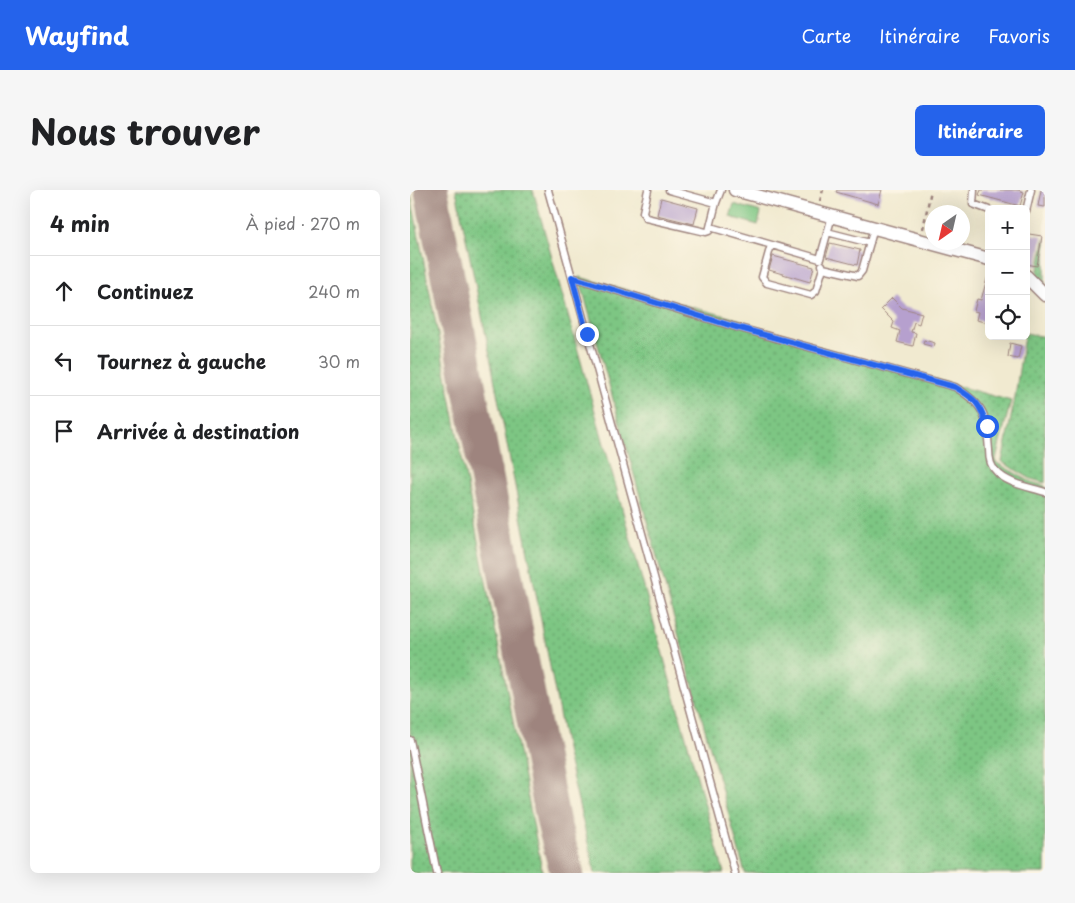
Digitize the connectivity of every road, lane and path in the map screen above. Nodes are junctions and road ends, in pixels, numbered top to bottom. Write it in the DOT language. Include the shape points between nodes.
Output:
graph roads {
  1 [pos="548,190"];
  2 [pos="648,190"];
  3 [pos="669,190"];
  4 [pos="721,190"];
  5 [pos="735,190"];
  6 [pos="931,190"];
  7 [pos="974,190"];
  8 [pos="1030,190"];
  9 [pos="716,203"];
  10 [pos="1027,205"];
  11 [pos="985,208"];
  12 [pos="832,216"];
  13 [pos="710,227"];
  14 [pos="874,228"];
  15 [pos="828,232"];
  16 [pos="920,240"];
  17 [pos="870,243"];
  18 [pos="771,245"];
  19 [pos="985,258"];
  20 [pos="820,259"];
  21 [pos="823,268"];
  22 [pos="572,277"];
  23 [pos="1030,280"];
  24 [pos="1045,295"];
  25 [pos="1045,492"];
  26 [pos="410,740"];
  27 [pos="437,873"];
  28 [pos="735,873"];
  1 -- 22 [label="lane"];
  2 -- 13 [label="lane" via="643,212 646,218 706,232"];
  3 -- 9 [label="lane"];
  4 -- 9 [label="lane"];
  5 -- 12 [label="street"];
  6 -- 16 [label="path"];
  7 -- 11 [label="lane" via="973,204"];
  8 -- 10 [label="lane"];
  9 -- 13 [label="lane"];
  12 -- 14 [label="street"];
  12 -- 15 [label="lane"];
  13 -- 18 [label="lane"];
  14 -- 16 [label="street"];
  14 -- 17 [label="lane"];
  15 -- 17 [label="lane"];
  15 -- 20 [label="lane"];
  16 -- 19 [label="street"];
  17 -- 21 [label="lane" via="858,276"];
  18 -- 20 [label="lane"];
  18 -- 21 [label="lane" via="762,277 767,283 811,295 816,290"];
  20 -- 21 [label="lane"];
  22 -- 25 [label="lane" via="732,326 955,387 982,409 987,426 989,460 995,470 1017,483"];
  22 -- 28 [label="lane"];
  23 -- 24 [label="street"];
  26 -- 27 [label="lane"];
}
